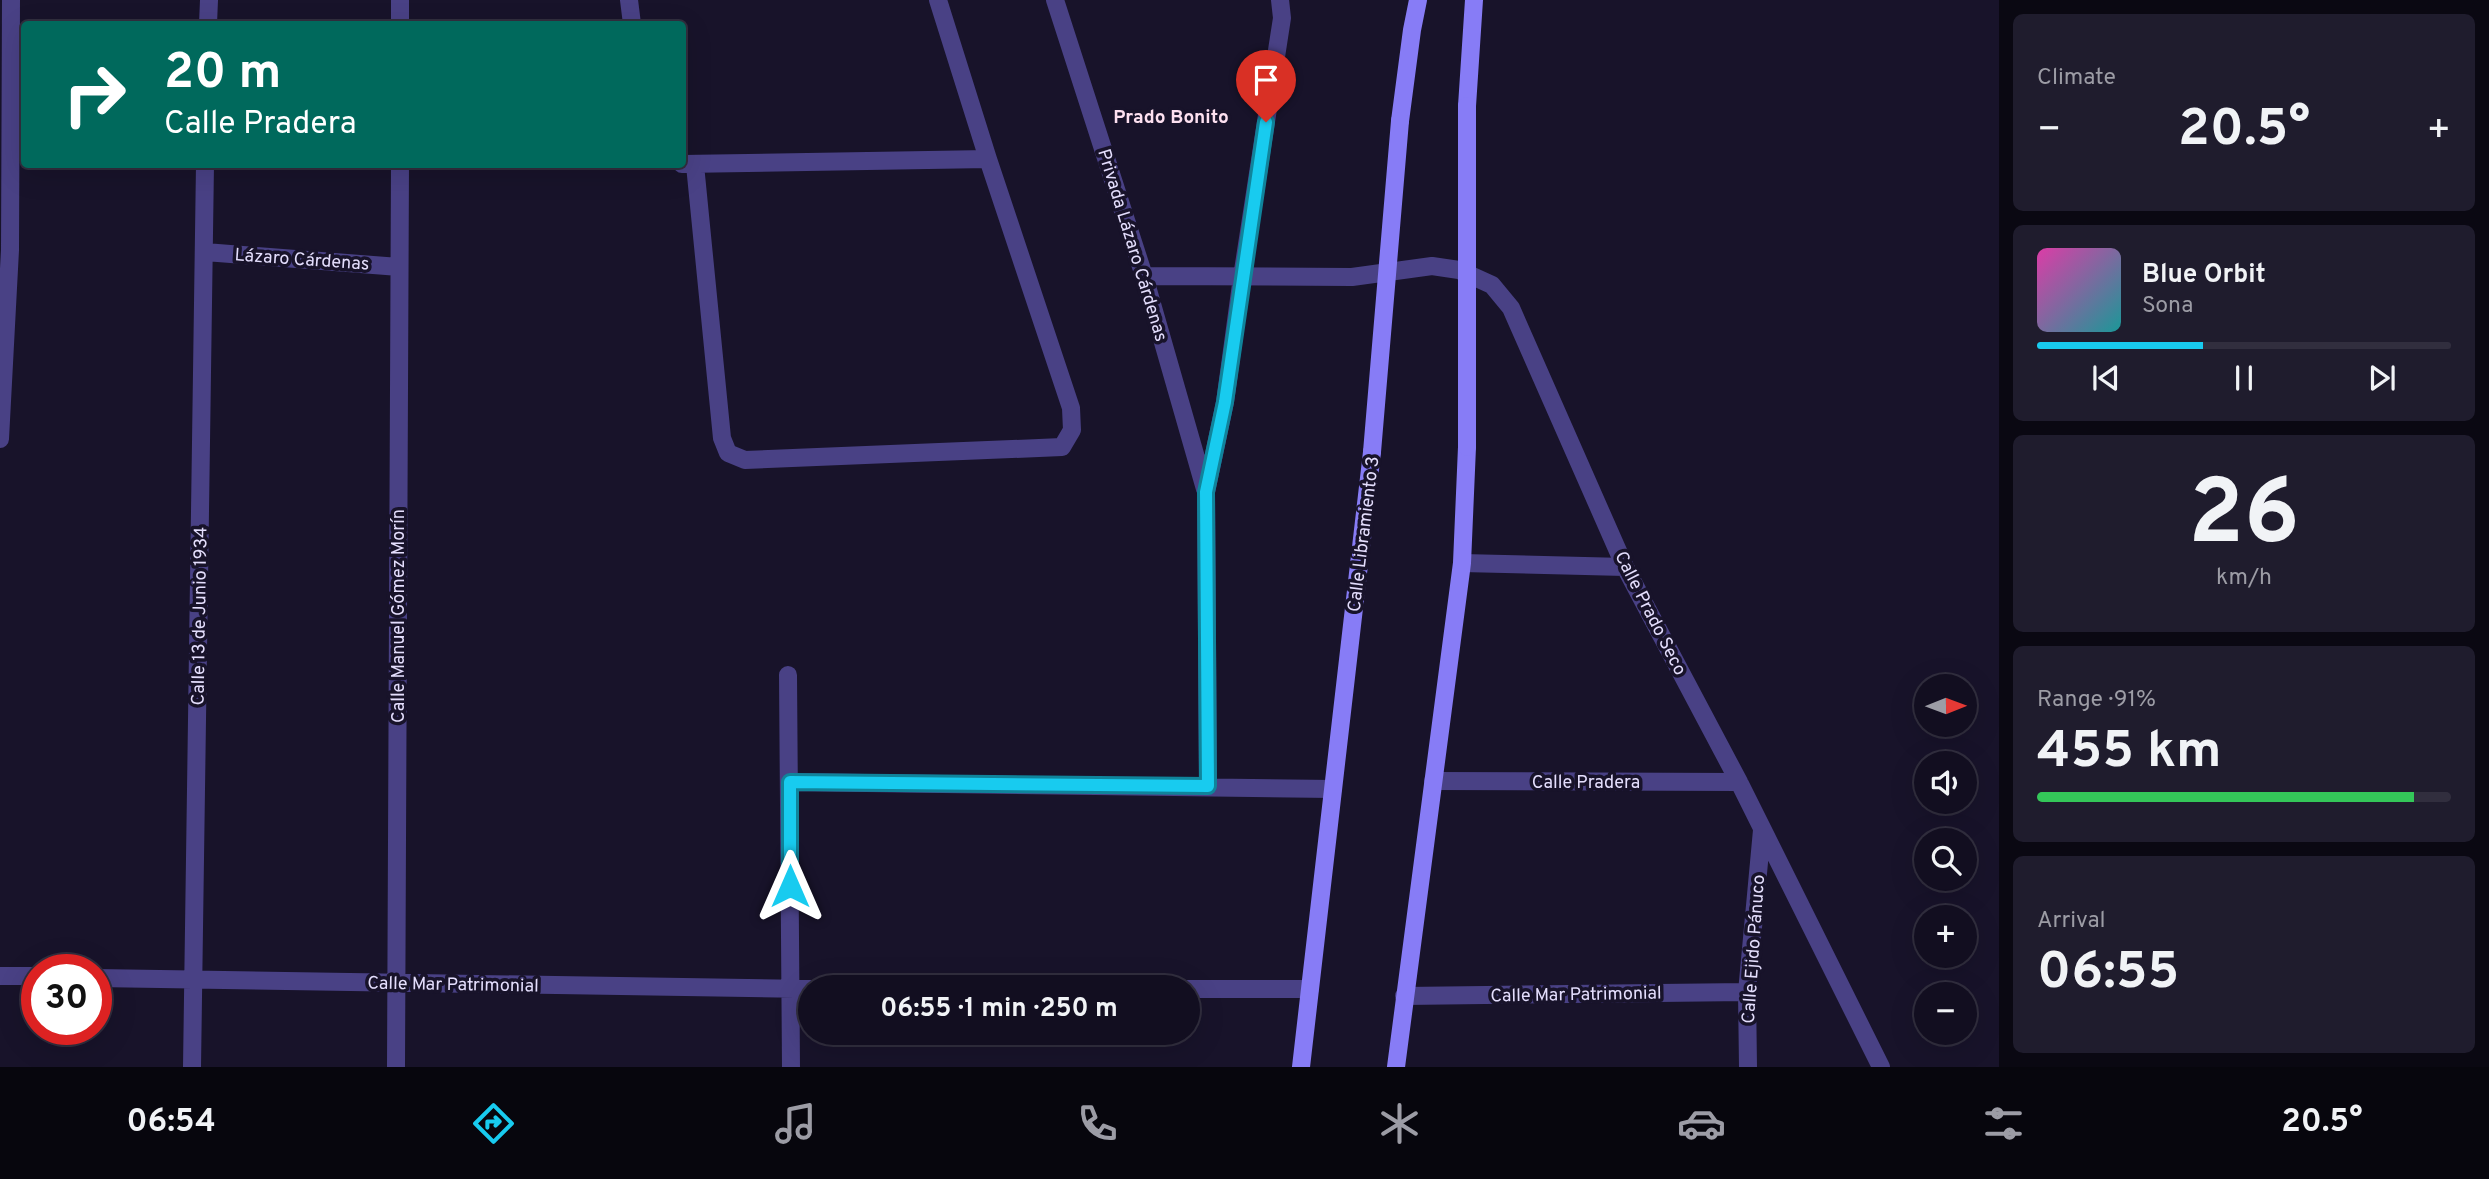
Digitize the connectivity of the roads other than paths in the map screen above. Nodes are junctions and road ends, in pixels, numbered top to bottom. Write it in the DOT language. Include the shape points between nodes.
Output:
graph roads {
  1 [pos="11,0"];
  2 [pos="209,0"];
  3 [pos="400,0"];
  4 [pos="629,0"];
  5 [pos="938,0"];
  6 [pos="1055,0"];
  7 [pos="1280,0"];
  8 [pos="1418,0"];
  9 [pos="1474,0"];
  10 [pos="208,21"];
  11 [pos="400,21"];
  12 [pos="632,21"];
  13 [pos="988,159"];
  14 [pos="689,164"];
  15 [pos="205,168"];
  16 [pos="400,168"];
  17 [pos="205,252"];
  18 [pos="400,267"];
  19 [pos="1144,276"];
  20 [pos="1242,277"];
  21 [pos="0,439"];
  22 [pos="1206,492"];
  23 [pos="1462,563"];
  24 [pos="1625,567"];
  25 [pos="788,675"];
  26 [pos="790,782"];
  27 [pos="1433,782"];
  28 [pos="1739,782"];
  29 [pos="1208,786"];
  30 [pos="1333,789"];
  31 [pos="1762,830"];
  32 [pos="0,976"];
  33 [pos="21,976"];
  34 [pos="112,978"];
  35 [pos="194,980"];
  36 [pos="396,983"];
  37 [pos="791,989"];
  38 [pos="798,989"];
  39 [pos="1200,989"];
  40 [pos="1310,989"];
  41 [pos="1748,992"];
  42 [pos="1404,996"];
  43 [pos="192,1067"];
  44 [pos="397,1067"];
  45 [pos="791,1067"];
  46 [pos="1301,1067"];
  47 [pos="1395,1067"];
  48 [pos="1748,1067"];
  49 [pos="1881,1067"];
  1 -- 21 [label="street" via="10,250"];
  2 -- 10 [label="street"];
  3 -- 11 [label="street"];
  4 -- 12 [label="street"];
  5 -- 13 [label="street"];
  6 -- 19 [label="street, Privada Lázaro Cárdenas"];
  7 -- 20 [label="street" via="1282,19"];
  8 -- 30 [label="street, Calle Libramiento 3, bridge" via="1400,121 1372,452"];
  9 -- 23 [label="street, bridge" via="1467,106 1467,447"];
  13 -- 14 [label="street"];
  13 -- 14 [label="street" via="1071,408 1072,430 1062,447 745,460 729,453 722,438"];
  15 -- 17 [label="street, Calle 13 de Junio 1934"];
  16 -- 18 [label="street, Calle Manuel Gómez Morín"];
  17 -- 18 [label="street, Lázaro Cárdenas"];
  17 -- 35 [label="street, Calle 13 de Junio 1934"];
  18 -- 36 [label="street, Calle Manuel Gómez Morín"];
  19 -- 20 [label="street, Calle Prado Seco"];
  19 -- 22 [label="street, Privada Lázaro Cárdenas"];
  20 -- 22 [label="street" via="1225,402"];
  20 -- 24 [label="street, Calle Prado Seco" via="1352,276 1432,266 1459,270 1492,285 1511,308"];
  22 -- 29 [label="street"];
  23 -- 24 [label="street"];
  23 -- 27 [label="street"];
  24 -- 28 [label="street, Calle Prado Seco"];
  25 -- 26 [label="street"];
  26 -- 29 [label="street"];
  26 -- 37 [label="street"];
  27 -- 28 [label="street, Calle Pradera"];
  27 -- 42 [label="street"];
  28 -- 31 [label="street, Calle Prado Seco"];
  29 -- 30 [label="street"];
  30 -- 40 [label="street, Calle Libramiento 3"];
  31 -- 41 [label="street, Calle Ejido Pánuco"];
  31 -- 49 [label="street, Calle Prado Seco"];
  32 -- 33 [label="street"];
  34 -- 35 [label="street, Calle Mar Patrimonial"];
  35 -- 36 [label="street, Calle Mar Patrimonial"];
  35 -- 43 [label="street, Calle 13 de Junio 1934"];
  36 -- 37 [label="street, Calle Mar Patrimonial"];
  36 -- 44 [label="street, Calle Manuel Gómez Morín"];
  37 -- 38 [label="street, Calle Mar Patrimonial"];
  37 -- 45 [label="street"];
  39 -- 40 [label="street"];
  40 -- 46 [label="street, Calle Libramiento 3"];
  41 -- 42 [label="street, Calle Mar Patrimonial"];
  41 -- 48 [label="street, Calle Ejido Pánuco"];
  42 -- 47 [label="street"];
}
